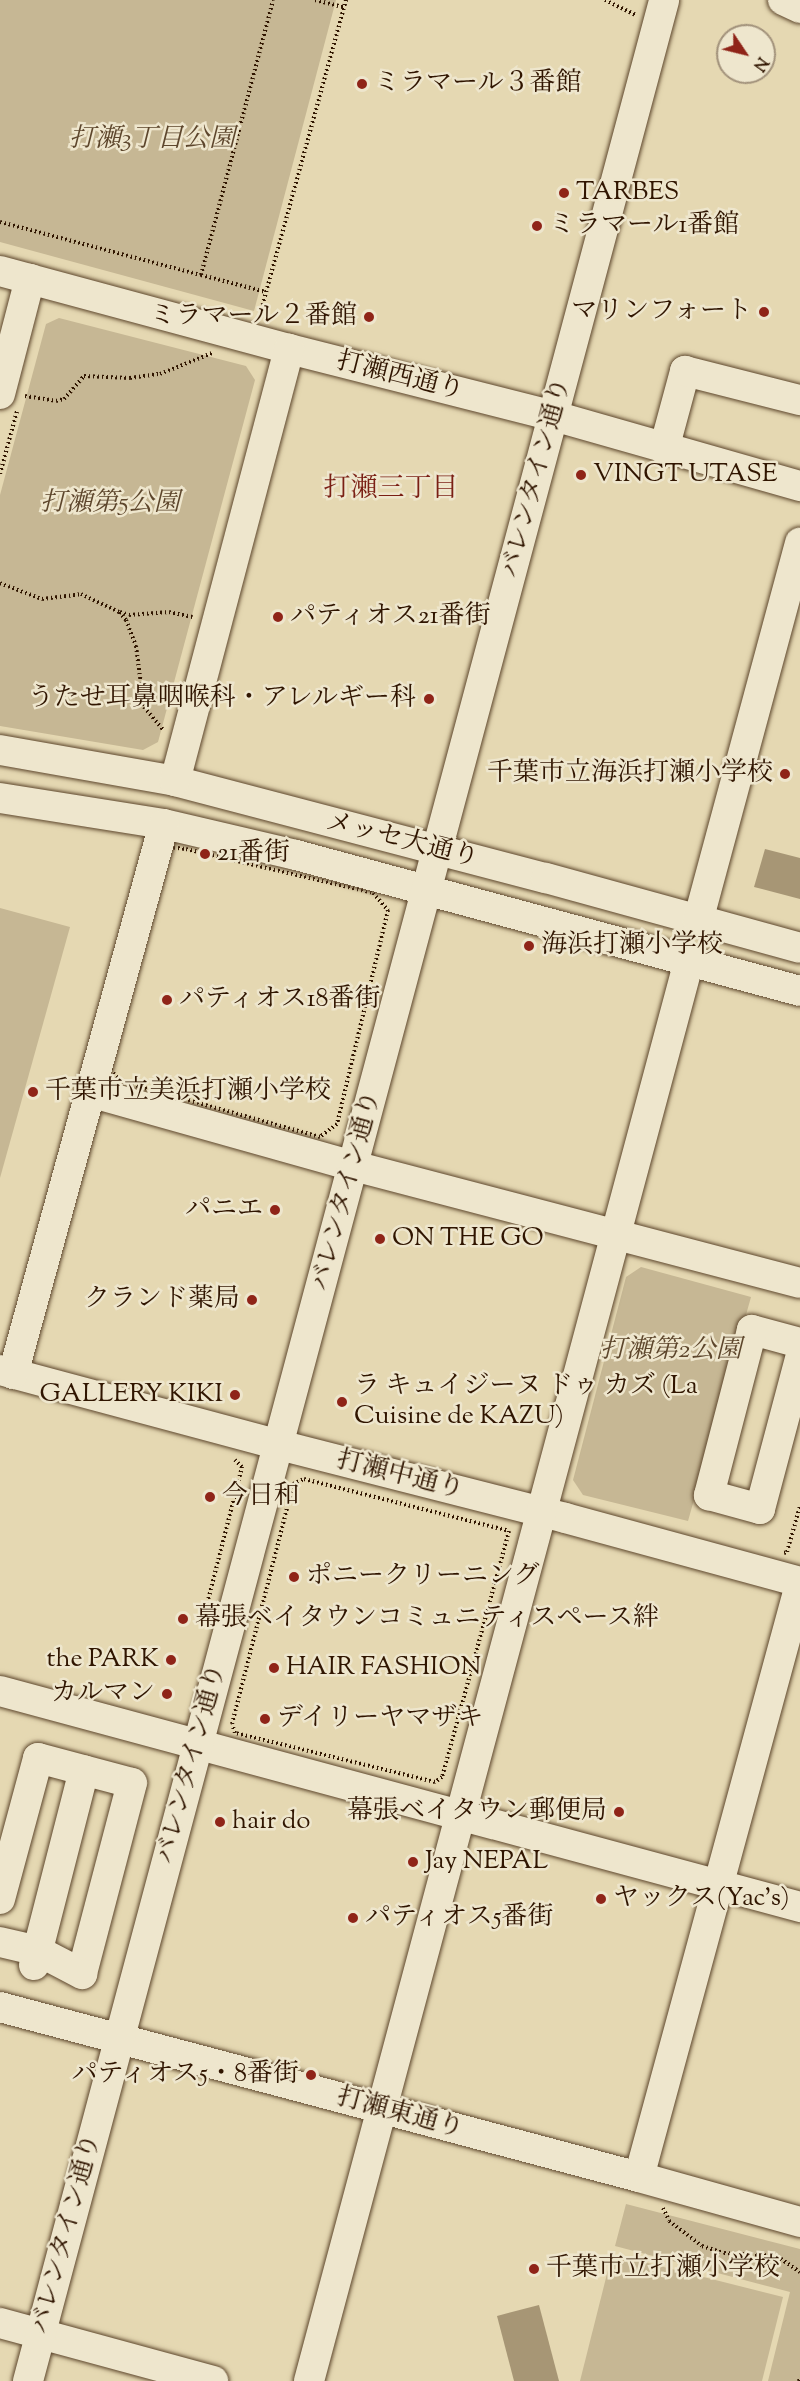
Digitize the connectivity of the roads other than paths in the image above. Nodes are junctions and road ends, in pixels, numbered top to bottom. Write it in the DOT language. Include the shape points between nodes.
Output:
graph roads {
  1 [pos="664,0"];
  2 [pos="783,0"];
  3 [pos="800,8"];
  4 [pos="0,271"];
  5 [pos="30,279"];
  6 [pos="289,349"];
  7 [pos="13,398"];
  8 [pos="800,400"];
  9 [pos="554,416"];
  10 [pos="664,449"];
  11 [pos="800,486"];
  12 [pos="800,543"];
  13 [pos="0,750"];
  14 [pos="175,781"];
  15 [pos="0,798"];
  16 [pos="164,824"];
  17 [pos="438,852"];
  18 [pos="428,891"];
  19 [pos="698,921"];
  20 [pos="800,948"];
  21 [pos="689,961"];
  22 [pos="800,991"];
  23 [pos="90,1092"];
  24 [pos="354,1166"];
  25 [pos="615,1233"];
  26 [pos="800,1283"];
  27 [pos="800,1358"];
  28 [pos="6,1372"];
  29 [pos="279,1445"];
  30 [pos="540,1511"];
  31 [pos="800,1584"];
  32 [pos="0,1691"];
  33 [pos="197,1743"];
  34 [pos="84,1770"];
  35 [pos="459,1813"];
  36 [pos="718,1886"];
  37 [pos="0,1899"];
  38 [pos="800,1907"];
  39 [pos="0,1942"];
  40 [pos="36,1958"];
  41 [pos="0,1962"];
  42 [pos="0,2007"];
  43 [pos="119,2038"];
  44 [pos="382,2109"];
  45 [pos="639,2177"];
  46 [pos="800,2222"];
  47 [pos="0,2324"];
  48 [pos="40,2333"];
  49 [pos="27,2381"];
  50 [pos="213,2381"];
  51 [pos="309,2381"];
  1 -- 9 [label="street, バレンタイン通り"];
  2 -- 3 [label="street"];
  4 -- 5 [label="street, 打瀬西通り"];
  5 -- 6 [label="street, 打瀬西通り"];
  5 -- 7 [label="street"];
  6 -- 9 [label="street, 打瀬西通り"];
  6 -- 14 [label="street"];
  8 -- 10 [label="street" via="685,371"];
  9 -- 10 [label="street, 打瀬西通り"];
  9 -- 17 [label="street, バレンタイン通り"];
  10 -- 11 [label="street, 打瀬西通り"];
  12 -- 19 [label="street"];
  13 -- 14 [label="street, メッセ大通り"];
  14 -- 17 [label="street, メッセ大通り"];
  15 -- 16 [label="street, メッセ大通り"];
  16 -- 18 [label="street, メッセ大通り"];
  16 -- 23 [label="street"];
  17 -- 18 [label="street, バレンタイン通り"];
  17 -- 19 [label="street, メッセ大通り"];
  18 -- 21 [label="street, メッセ大通り"];
  18 -- 24 [label="street, バレンタイン通り"];
  19 -- 20 [label="street, メッセ大通り"];
  21 -- 22 [label="street, メッセ大通り"];
  21 -- 25 [label="street"];
  23 -- 24 [label="street"];
  23 -- 28 [label="street"];
  24 -- 25 [label="street"];
  24 -- 29 [label="street, バレンタイン通り"];
  25 -- 26 [label="street"];
  25 -- 30 [label="street"];
  27 -- 27 [label="street" via="760,1509 709,1496 752,1330"];
  28 -- 29 [label="street, 打瀬中通り"];
  29 -- 30 [label="street, 打瀬中通り"];
  29 -- 33 [label="street, バレンタイン通り"];
  30 -- 31 [label="street, 打瀬中通り"];
  30 -- 35 [label="street"];
  31 -- 36 [label="street"];
  32 -- 33 [label="street"];
  33 -- 35 [label="street"];
  33 -- 43 [label="street, バレンタイン通り"];
  34 -- 37 [label="street" via="38,1758"];
  34 -- 40 [label="street"];
  34 -- 40 [label="street" via="132,1783 82,1974"];
  35 -- 36 [label="street"];
  35 -- 44 [label="street"];
  36 -- 38 [label="street"];
  36 -- 45 [label="street"];
  39 -- 40 [label="street"];
  40 -- 41 [label="street"];
  42 -- 43 [label="street, 打瀬東通り"];
  43 -- 44 [label="street, 打瀬東通り"];
  43 -- 48 [label="street, バレンタイン通り"];
  44 -- 45 [label="street, 打瀬東通り"];
  44 -- 51 [label="street"];
  45 -- 46 [label="street, 打瀬東通り"];
  47 -- 48 [label="street"];
  48 -- 49 [label="street, バレンタイン通り"];
  48 -- 50 [label="street"];
}
